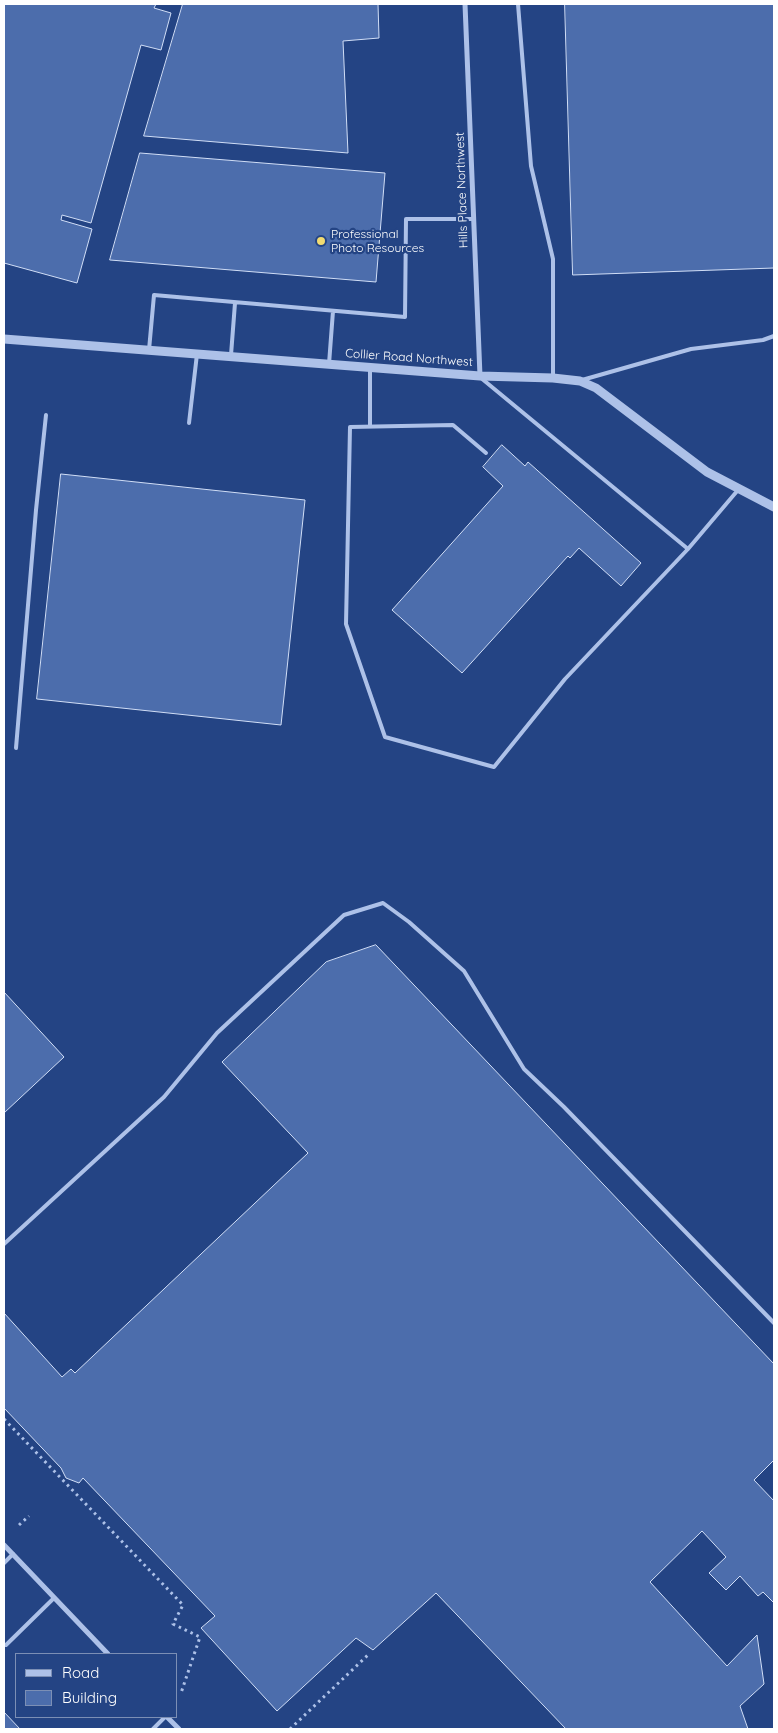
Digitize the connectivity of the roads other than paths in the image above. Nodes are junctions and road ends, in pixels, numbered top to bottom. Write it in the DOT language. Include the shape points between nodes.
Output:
graph roads {
  1 [pos="465,4"];
  2 [pos="518,4"];
  3 [pos="473,220"];
  4 [pos="235,303"];
  5 [pos="333,311"];
  6 [pos="774,336"];
  7 [pos="4,339"];
  8 [pos="149,350"];
  9 [pos="197,354"];
  10 [pos="231,357"];
  11 [pos="329,364"];
  12 [pos="370,368"];
  13 [pos="480,376"];
  14 [pos="553,378"];
  15 [pos="580,381"];
  16 [pos="46,415"];
  17 [pos="189,424"];
  18 [pos="370,426"];
  19 [pos="486,453"];
  20 [pos="738,490"];
  21 [pos="774,507"];
  22 [pos="688,549"];
  23 [pos="16,748"];
  24 [pos="4,1244"];
  25 [pos="774,1323"];
  26 [pos="4,1545"];
  27 [pos="13,1554"];
  28 [pos="4,1563"];
  29 [pos="54,1598"];
  30 [pos="6,1645"];
  31 [pos="107,1653"];
  32 [pos="165,1718"];
  33 [pos="167,1718"];
  34 [pos="153,1729"];
  35 [pos="179,1729"];
  1 -- 3 [label="street, Hills Place Northwest"];
  2 -- 14 [label="lane" via="531,166 554,259"];
  3 -- 5 [label="lane" via="406,219 405,317"];
  3 -- 13 [label="street, Hills Place Northwest"];
  4 -- 5 [label="lane"];
  4 -- 8 [label="lane" via="154,295"];
  4 -- 10 [label="lane"];
  5 -- 11 [label="lane"];
  6 -- 15 [label="lane" via="691,349"];
  7 -- 8 [label="street, Collier Road Northwest"];
  8 -- 9 [label="street, Collier Road Northwest"];
  9 -- 10 [label="street, Collier Road Northwest"];
  9 -- 17 [label="lane"];
  10 -- 11 [label="street, Collier Road Northwest"];
  11 -- 12 [label="street, Collier Road Northwest"];
  12 -- 13 [label="street, Collier Road Northwest"];
  12 -- 18 [label="lane"];
  13 -- 14 [label="street, Collier Road Northwest"];
  13 -- 22 [label="lane"];
  14 -- 15 [label="street, Collier Road Northwest"];
  15 -- 20 [label="street, Collier Road Northwest" via="596,388 707,472"];
  16 -- 23 [label="lane"];
  18 -- 19 [label="lane" via="454,425"];
  18 -- 22 [label="lane" via="350,427 346,624 385,737 494,767 565,679"];
  20 -- 21 [label="street, Collier Road Northwest"];
  20 -- 22 [label="lane"];
  24 -- 25 [label="lane" via="164,1097 217,1033 344,915 383,904 409,922 464,971 524,1069"];
  26 -- 27 [label="street"];
  27 -- 28 [label="lane"];
  27 -- 29 [label="street"];
  29 -- 30 [label="lane"];
  29 -- 31 [label="street"];
  32 -- 34 [label="lane"];
  33 -- 35 [label="street"];
}
